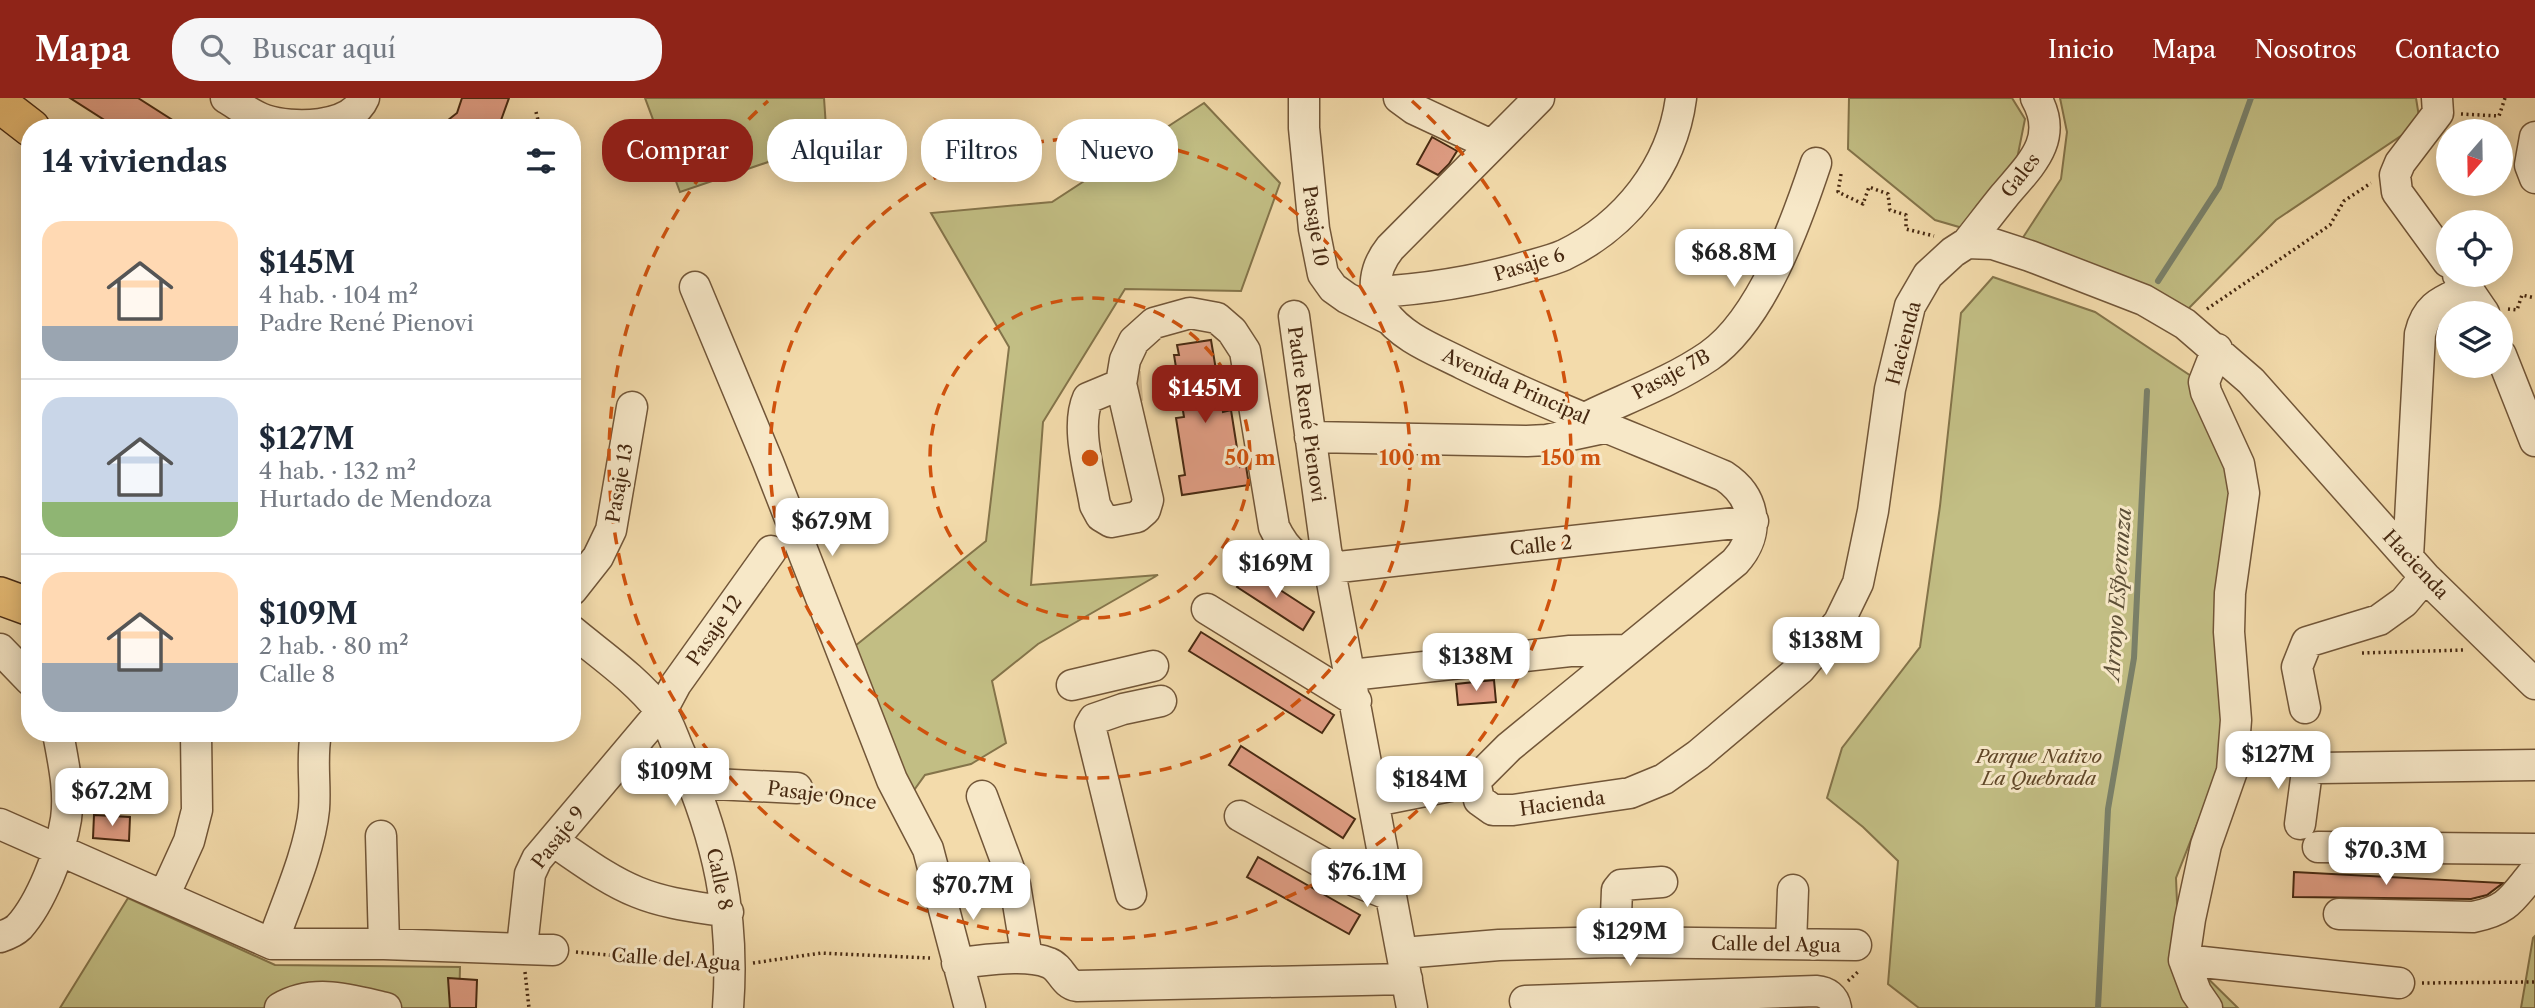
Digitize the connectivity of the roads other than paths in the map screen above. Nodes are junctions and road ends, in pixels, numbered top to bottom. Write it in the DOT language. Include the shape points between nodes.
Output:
graph roads {
  1 [pos="226,98"];
  2 [pos="364,98"];
  3 [pos="1304,98"];
  4 [pos="1399,98"];
  5 [pos="1539,98"];
  6 [pos="1681,98"];
  7 [pos="2036,98"];
  8 [pos="0,104"];
  9 [pos="2437,106"];
  10 [pos="262,119"];
  11 [pos="339,119"];
  12 [pos="21,120"];
  13 [pos="0,129"];
  14 [pos="2535,137"];
  15 [pos="21,145"];
  16 [pos="1491,145"];
  17 [pos="1816,163"];
  18 [pos="2535,177"];
  19 [pos="1967,243"];
  20 [pos="2436,245"];
  21 [pos="695,287"];
  22 [pos="1376,292"];
  23 [pos="2473,296"];
  24 [pos="1294,316"];
  25 [pos="1390,318"];
  26 [pos="2217,349"];
  27 [pos="2510,378"];
  28 [pos="1112,388"];
  29 [pos="632,407"];
  30 [pos="1596,422"];
  31 [pos="1310,438"];
  32 [pos="2535,441"];
  33 [pos="1753,521"];
  34 [pos="771,551"];
  35 [pos="2417,567"];
  36 [pos="1330,568"];
  37 [pos="581,579"];
  38 [pos="21,585"];
  39 [pos="0,586"];
  40 [pos="0,596"];
  41 [pos="21,604"];
  42 [pos="1207,609"];
  43 [pos="581,639"];
  44 [pos="0,649"];
  45 [pos="1627,650"];
  46 [pos="1153,666"];
  47 [pos="21,671"];
  48 [pos="2535,684"];
  49 [pos="1072,685"];
  50 [pos="1353,687"];
  51 [pos="1161,701"];
  52 [pos="2305,708"];
  53 [pos="662,712"];
  54 [pos="60,742"];
  55 [pos="196,742"];
  56 [pos="315,742"];
  57 [pos="2535,765"];
  58 [pos="1475,781"];
  59 [pos="694,783"];
  60 [pos="797,788"];
  61 [pos="982,796"];
  62 [pos="1375,801"];
  63 [pos="1240,816"];
  64 [pos="0,824"];
  65 [pos="2300,824"];
  66 [pos="381,836"];
  67 [pos="553,841"];
  68 [pos="2318,846"];
  69 [pos="2535,849"];
  70 [pos="58,850"];
  71 [pos="2535,871"];
  72 [pos="1662,882"];
  73 [pos="1793,890"];
  74 [pos="1131,894"];
  75 [pos="164,895"];
  76 [pos="1390,895"];
  77 [pos="728,912"];
  78 [pos="2339,914"];
  79 [pos="0,937"];
  80 [pos="1615,942"];
  81 [pos="272,944"];
  82 [pos="384,944"];
  83 [pos="1791,944"];
  84 [pos="1856,945"];
  85 [pos="522,947"];
  86 [pos="553,950"];
  87 [pos="1027,958"];
  88 [pos="2184,960"];
  89 [pos="957,963"];
  90 [pos="1407,980"];
  91 [pos="2399,983"];
  92 [pos="1113,996"];
  93 [pos="1525,1001"];
  94 [pos="1703,1002"];
  95 [pos="1833,1002"];
  96 [pos="381,1007"];
  97 [pos="281,1008"];
  98 [pos="728,1008"];
  99 [pos="970,1008"];
  100 [pos="2207,1008"];
  1 -- 10 [label="street"];
  2 -- 11 [label="street" via="349,116"];
  3 -- 25 [label="street, Pasaje 10" via="1314,229 1323,274 1347,298"];
  4 -- 16 [label="street"];
  5 -- 16 [label="street"];
  6 -- 22 [label="street, Pasaje 6" via="1674,132 1653,177 1622,215 1583,245 1505,273 1431,288"];
  7 -- 19 [label="street, Gales" via="2043,110 2042,146 2029,169"];
  8 -- 12 [label="main road"];
  9 -- 20 [label="street" via="2395,176 2398,192"];
  13 -- 15 [label="main road"];
  14 -- 18 [label="street" via="2530,165"];
  16 -- 22 [label="street" via="1390,248 1378,268"];
  17 -- 30 [label="street, Pasaje 7B" via="1788,240 1741,326 1710,355"];
  19 -- 26 [label="street, Hacienda" via="1993,244 2144,300"];
  19 -- 58 [label="street, Hacienda" via="1928,275 1910,306 1890,390 1858,583 1839,622 1800,669 1698,755 1664,779 1630,793 1493,810 1479,800"];
  21 -- 89 [label="street" via="892,780 928,849"];
  22 -- 25 [label="street, Avenida Principal"];
  23 -- 35 [label="street" via="2432,308 2420,334"];
  24 -- 31 [label="street, Padre René Pienovi"];
  25 -- 30 [label="street, Avenida Principal" via="1413,339"];
  26 -- 35 [label="street, Hacienda"];
  26 -- 88 [label="street" via="2204,382 2239,464 2245,493 2230,593 2236,746 2206,845"];
  27 -- 32 [label="street"];
  28 -- 36 [label="street" via="1088,398 1082,411 1095,505 1111,522 1137,517 1148,500 1121,384 1134,341 1154,323 1190,313 1217,318 1245,351 1274,527 1294,556"];
  29 -- 37 [label="street, Pasaje 13" via="611,530"];
  30 -- 31 [label="street, Pasaje 7B" via="1547,440"];
  30 -- 33 [label="street, Avenida Principal" via="1732,481 1745,495"];
  31 -- 36 [label="street, Padre René Pienovi"];
  33 -- 36 [label="street, Calle 2"];
  33 -- 45 [label="street" via="1749,544 1735,562"];
  34 -- 53 [label="street, Pasaje 12" via="676,684"];
  35 -- 48 [label="street, Hacienda"];
  35 -- 52 [label="street" via="2404,602 2379,620 2307,642 2297,667"];
  36 -- 50 [label="street, Padre René Pienovi"];
  38 -- 39 [label="main road"];
  40 -- 41 [label="main road"];
  42 -- 50 [label="street"];
  43 -- 53 [label="street, Calle 8"];
  44 -- 47 [label="street"];
  45 -- 50 [label="street" via="1570,652"];
  45 -- 58 [label="street" via="1509,747"];
  46 -- 49 [label="street"];
  50 -- 62 [label="street, Padre René Pienovi"];
  51 -- 74 [label="street" via="1094,719 1090,726"];
  53 -- 59 [label="street, Calle 8"];
  53 -- 67 [label="street, Pasaje 9"];
  54 -- 70 [label="street" via="66,772 66,818"];
  55 -- 75 [label="street" via="197,810 189,841"];
  56 -- 81 [label="street" via="314,809 308,839"];
  57 -- 65 [label="street" via="2307,771"];
  58 -- 62 [label="street"];
  59 -- 60 [label="street, Pasaje Once"];
  59 -- 77 [label="street, Calle 8"];
  61 -- 87 [label="street" via="1015,885"];
  62 -- 76 [label="street, Padre René Pienovi"];
  63 -- 76 [label="street" via="1355,881"];
  64 -- 70 [label="street"];
  66 -- 82 [label="street"];
  67 -- 77 [label="street" via="638,893"];
  67 -- 85 [label="street, Pasaje 9" via="530,874"];
  68 -- 69 [label="street"];
  70 -- 75 [label="street"];
  70 -- 79 [label="street" via="38,899 18,928"];
  71 -- 78 [label="street" via="2502,909 2486,915"];
  72 -- 80 [label="street" via="1621,885 1617,890"];
  73 -- 83 [label="street"];
  75 -- 81 [label="street"];
  76 -- 90 [label="street, Padre René Pienovi"];
  77 -- 98 [label="street, Calle 8"];
  80 -- 83 [label="street, Calle del Agua"];
  80 -- 90 [label="street, Calle del Agua" via="1500,945"];
  81 -- 82 [label="street"];
  82 -- 85 [label="street"];
  83 -- 84 [label="street, Calle del Agua"];
  85 -- 86 [label="street"];
  87 -- 89 [label="street, Calle del Agua"];
  87 -- 92 [label="street, Calle del Agua" via="1052,963 1071,985"];
  88 -- 91 [label="street"];
  88 -- 100 [label="street"];
  89 -- 99 [label="street"];
  90 -- 92 [label="street, Calle del Agua" via="1220,985"];
  93 -- 94 [label="street"];
  94 -- 95 [label="street" via="1816,991"];
  96 -- 97 [label="street" via="311,996"];
}
